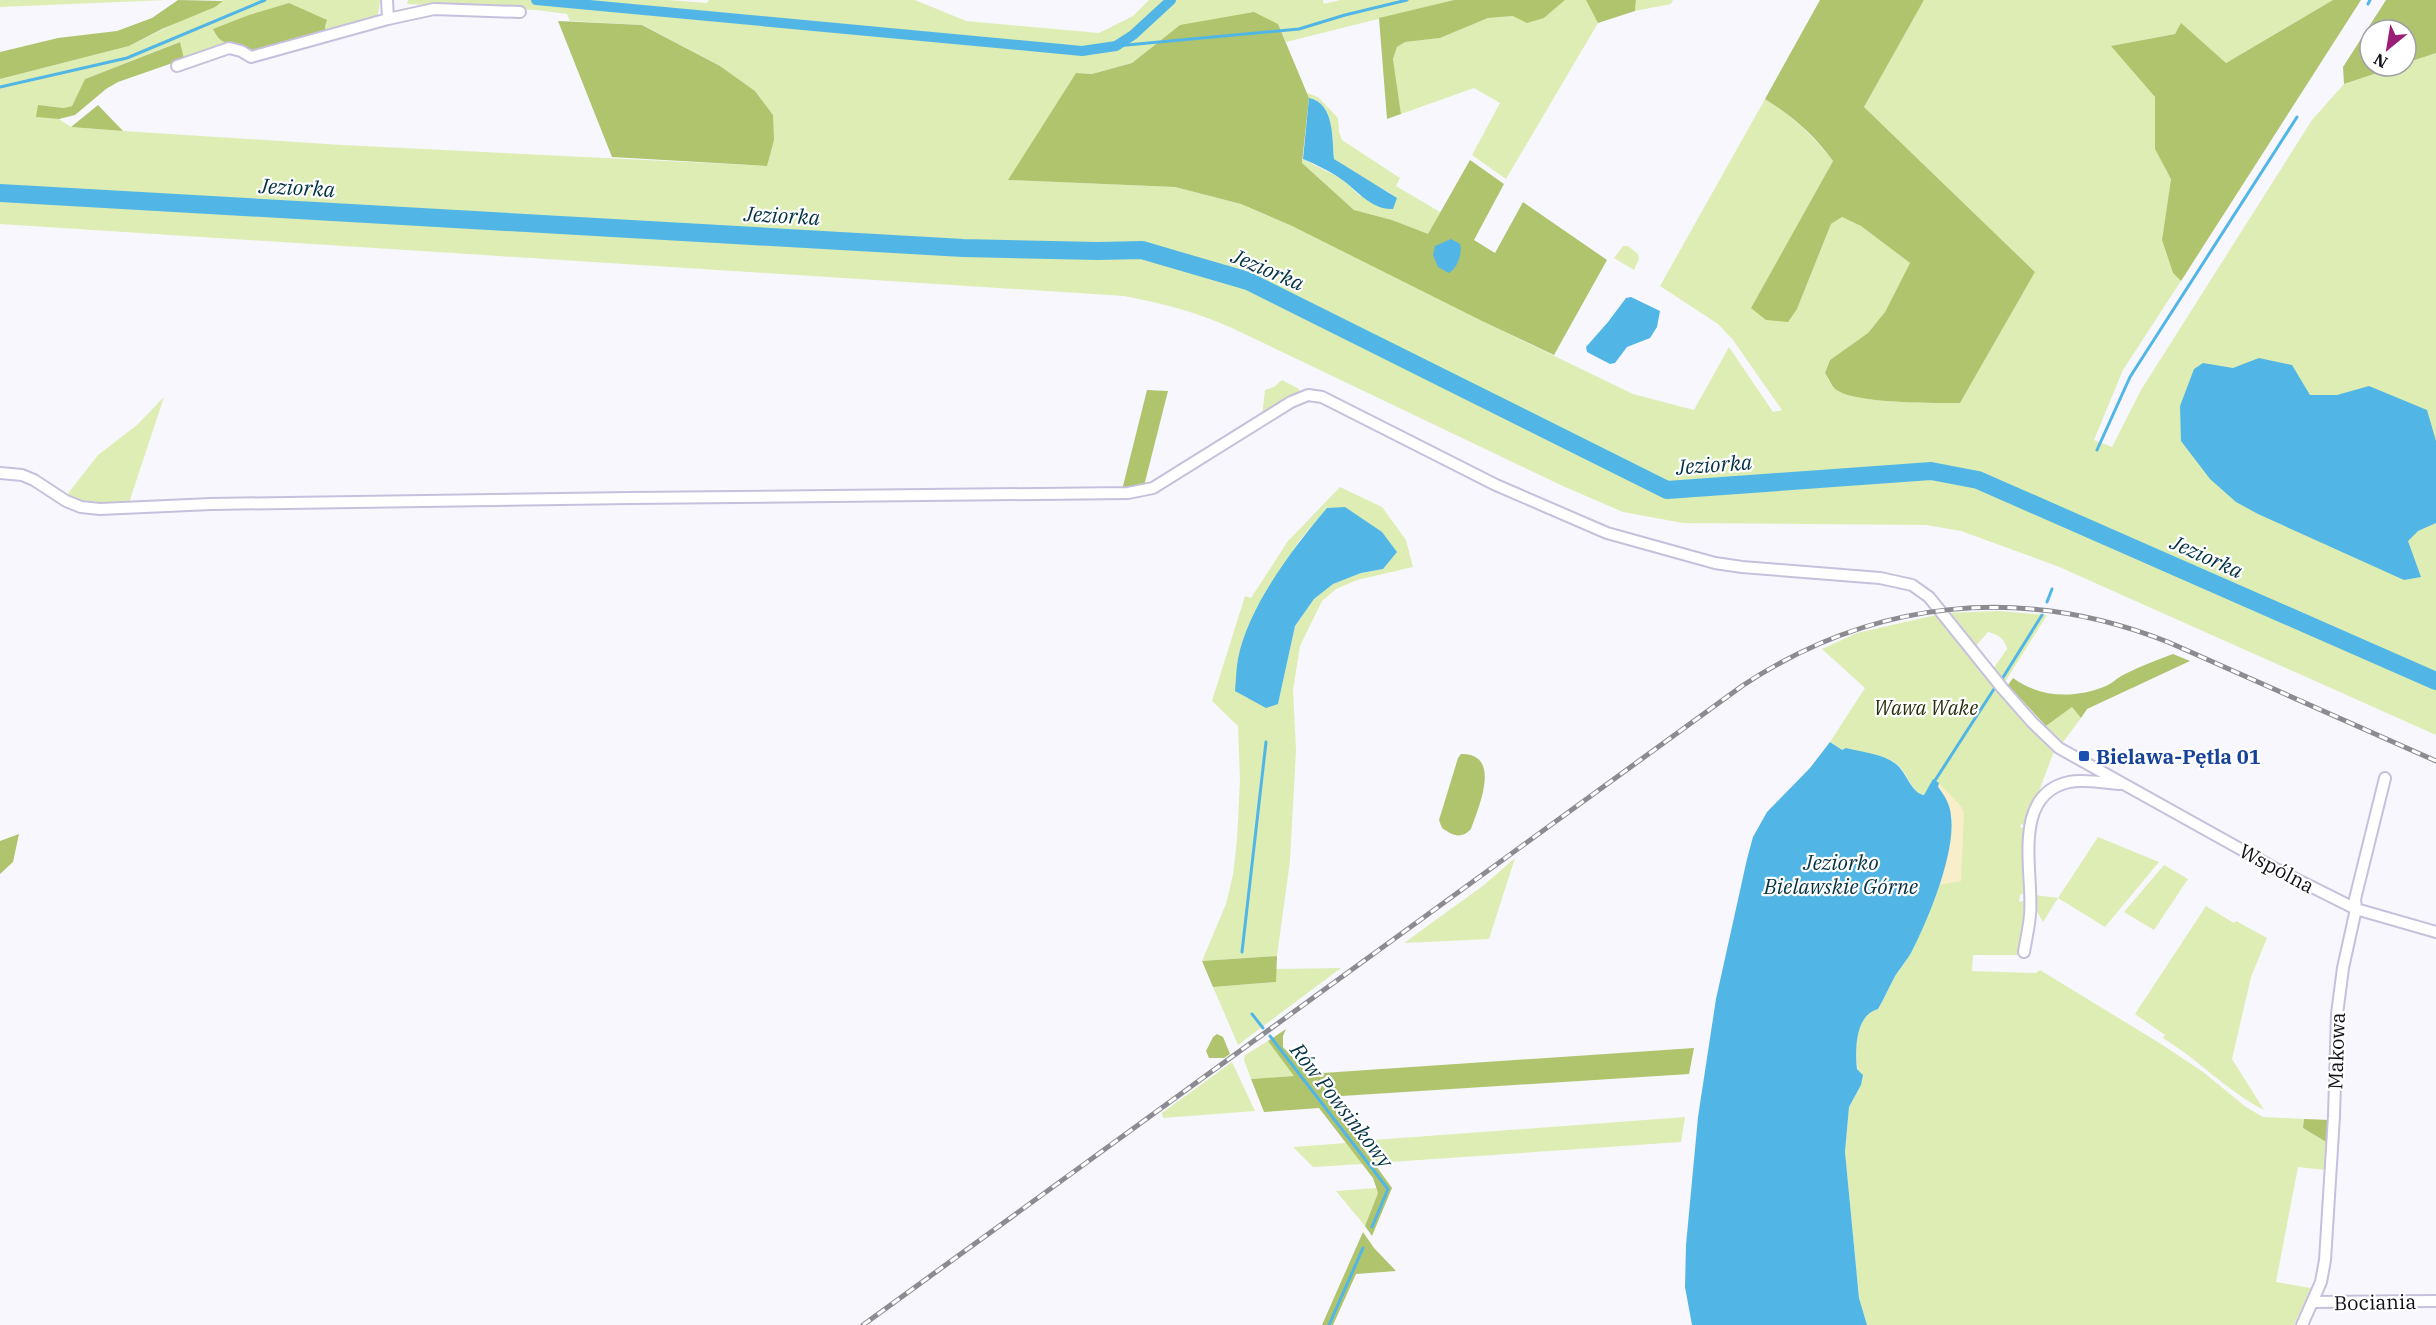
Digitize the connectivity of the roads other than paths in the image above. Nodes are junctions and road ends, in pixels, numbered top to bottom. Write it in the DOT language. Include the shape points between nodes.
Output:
graph roads {
  1 [pos="387,3"];
  2 [pos="520,12"];
  3 [pos="388,19"];
  4 [pos="177,66"];
  5 [pos="0,473"];
  6 [pos="2385,778"];
  7 [pos="2127,785"];
  8 [pos="2356,909"];
  9 [pos="2436,932"];
  10 [pos="2024,952"];
  11 [pos="2436,1301"];
  12 [pos="2313,1302"];
  13 [pos="2302,1325"];
  1 -- 3 [label="street"];
  2 -- 3 [label="street" via="434,9"];
  3 -- 4 [label="street" via="251,57 229,48"];
  5 -- 7 [label="street, Wspólna" via="22,475 66,501 100,509 584,498 1120,494 1153,488 1291,402 1313,395 1496,485 1607,533 1715,563 1888,579 1912,585 1929,597 2010,697 2059,748"];
  6 -- 8 [label="street, Makowa" via="2355,899"];
  7 -- 8 [label="street, Wspólna"];
  7 -- 10 [label="street, Wspólna" via="2070,782 2054,788 2038,803 2028,833 2030,915"];
  8 -- 9 [label="street, Wspólna"];
  8 -- 12 [label="street, Makowa" via="2337,1014 2325,1260"];
  11 -- 12 [label="street, Bociania"];
  12 -- 13 [label="street, Makowa"];
}
